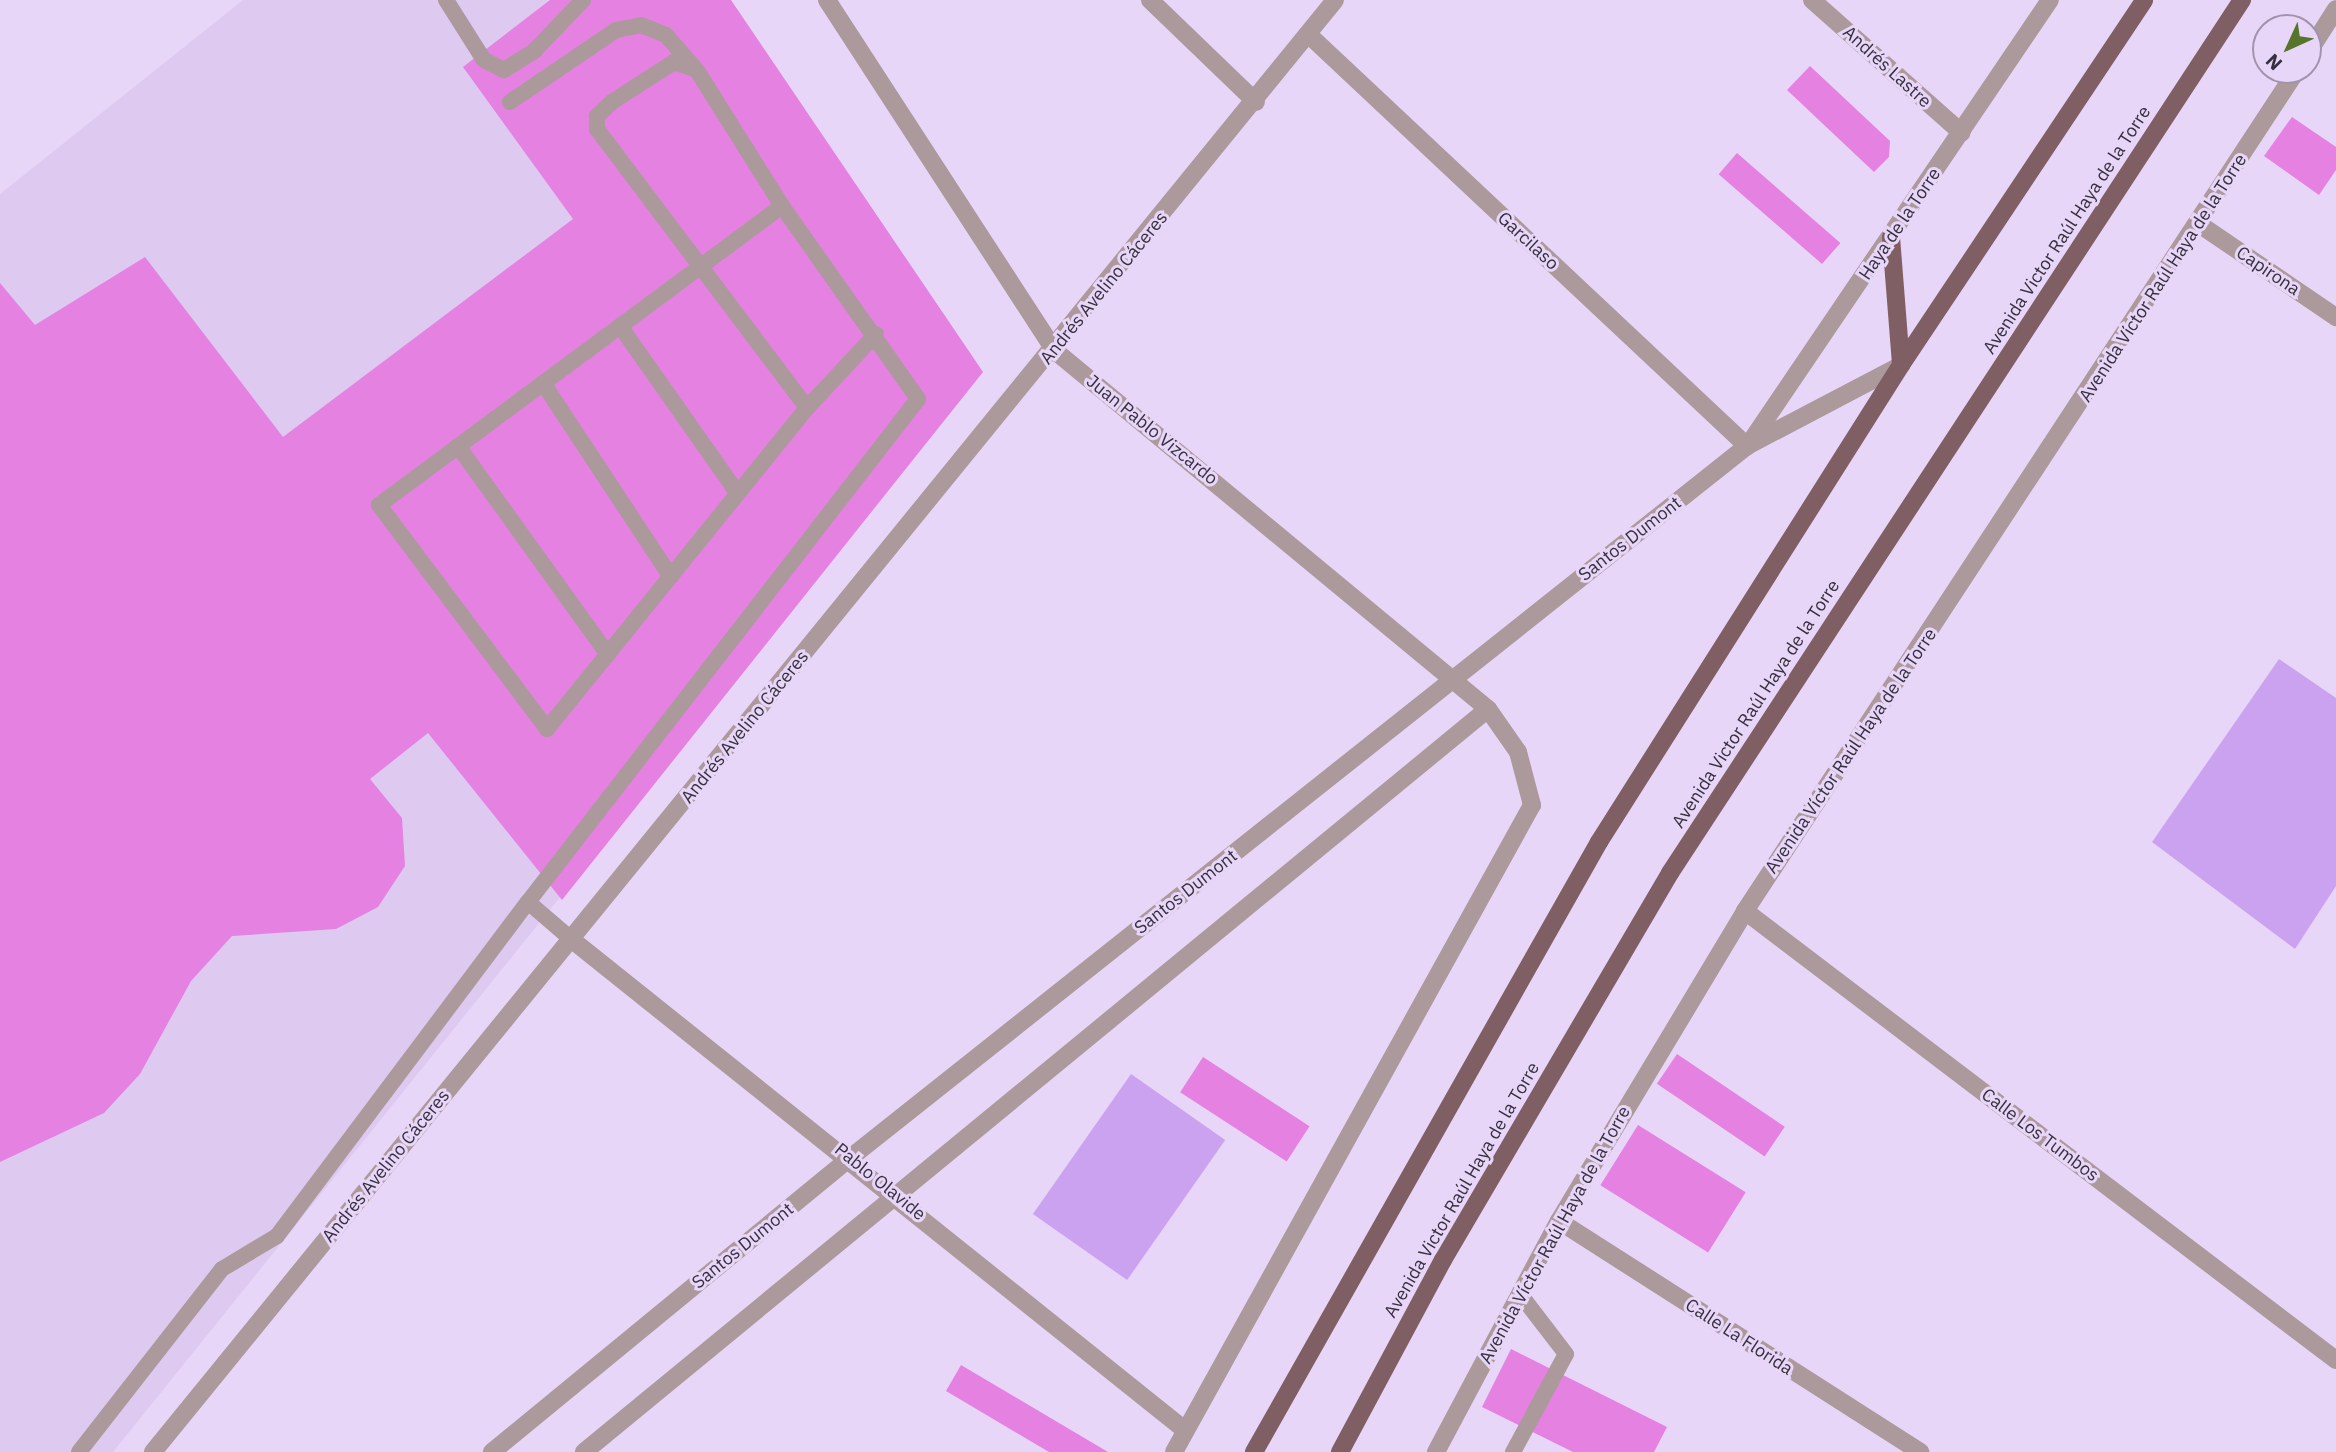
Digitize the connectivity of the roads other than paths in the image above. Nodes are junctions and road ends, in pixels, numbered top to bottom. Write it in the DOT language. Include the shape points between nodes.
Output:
graph roads {
  1 [pos="446,0"];
  2 [pos="583,0"];
  3 [pos="827,0"];
  4 [pos="1150,0"];
  5 [pos="1335,0"];
  6 [pos="1812,0"];
  7 [pos="2050,0"];
  8 [pos="2144,0"];
  9 [pos="2242,0"];
  10 [pos="2336,9"];
  11 [pos="2322,31"];
  12 [pos="1309,35"];
  13 [pos="698,72"];
  14 [pos="2288,84"];
  15 [pos="510,102"];
  16 [pos="1256,102"];
  17 [pos="1962,133"];
  18 [pos="782,205"];
  19 [pos="2199,224"];
  20 [pos="1891,237"];
  21 [pos="700,265"];
  22 [pos="2336,317"];
  23 [pos="620,326"];
  24 [pos="876,334"];
  25 [pos="1054,349"];
  26 [pos="1902,365"];
  27 [pos="543,383"];
  28 [pos="807,408"];
  29 [pos="458,446"];
  30 [pos="1747,446"];
  31 [pos="738,494"];
  32 [pos="671,577"];
  33 [pos="608,655"];
  34 [pos="1454,678"];
  35 [pos="1488,709"];
  36 [pos="528,902"];
  37 [pos="1745,911"];
  38 [pos="571,939"];
  39 [pos="850,1158"];
  40 [pos="896,1195"];
  41 [pos="1559,1221"];
  42 [pos="1520,1294"];
  43 [pos="2336,1360"];
  44 [pos="1185,1430"];
  45 [pos="79,1452"];
  46 [pos="153,1452"];
  47 [pos="492,1452"];
  48 [pos="584,1452"];
  49 [pos="1174,1452"];
  50 [pos="1254,1452"];
  51 [pos="1340,1452"];
  52 [pos="1436,1452"];
  53 [pos="1513,1452"];
  54 [pos="1920,1452"];
  1 -- 2 [label="lane" via="484,60 505,70 534,51"];
  3 -- 25 [label="street, Juan Pablo Vizcardo"];
  4 -- 16 [label="street"];
  5 -- 12 [label="street, Andrés Avelino Cáceres"];
  6 -- 17 [label="street, Andrés Lastre"];
  7 -- 17 [label="street, Haya de la Torre"];
  8 -- 26 [label="main road"];
  9 -- 51 [label="main road, Avenida Victor Raúl Haya de la Torre" via="1670,873 1443,1261"];
  10 -- 11 [label="street"];
  12 -- 16 [label="street, Andrés Avelino Cáceres"];
  12 -- 30 [label="street, Garcilaso"];
  13 -- 15 [label="lane" via="666,34 641,25 616,30"];
  13 -- 18 [label="lane"];
  13 -- 21 [label="lane" via="674,62 612,102 597,116 597,129"];
  14 -- 19 [label="street, Avenida Víctor Raúl Haya de la Torre"];
  16 -- 25 [label="street, Andrés Avelino Cáceres"];
  17 -- 20 [label="street, Haya de la Torre"];
  18 -- 21 [label="lane"];
  18 -- 24 [label="lane"];
  19 -- 22 [label="street, Capirona"];
  19 -- 37 [label="street, Avenida Víctor Raúl Haya de la Torre"];
  20 -- 26 [label="main road"];
  20 -- 30 [label="street, Haya de la Torre"];
  21 -- 23 [label="lane"];
  21 -- 28 [label="lane"];
  23 -- 27 [label="lane"];
  23 -- 31 [label="lane"];
  24 -- 28 [label="lane"];
  24 -- 36 [label="lane" via="918,399"];
  25 -- 34 [label="street, Juan Pablo Vizcardo"];
  25 -- 38 [label="street, Andrés Avelino Cáceres"];
  26 -- 30 [label="street, Santos Dumont"];
  26 -- 50 [label="main road" via="1599,842"];
  27 -- 29 [label="lane"];
  27 -- 32 [label="lane"];
  28 -- 31 [label="lane"];
  29 -- 33 [label="lane"];
  29 -- 33 [label="lane" via="379,505 547,729"];
  30 -- 34 [label="street, Santos Dumont"];
  31 -- 32 [label="lane"];
  32 -- 33 [label="lane"];
  34 -- 35 [label="street, Juan Pablo Vizcardo"];
  34 -- 39 [label="street, Santos Dumont"];
  35 -- 40 [label="street"];
  35 -- 44 [label="street, Juan Pablo Vizcardo" via="1518,752 1532,805"];
  36 -- 38 [label="lane"];
  36 -- 45 [label="lane" via="277,1236 222,1269"];
  37 -- 41 [label="street, Avenida Víctor Raúl Haya de la Torre"];
  37 -- 43 [label="street, Calle Los Tumbos"];
  38 -- 39 [label="street, Pablo Olavide"];
  38 -- 46 [label="street, Andrés Avelino Cáceres"];
  39 -- 40 [label="street, Pablo Olavide"];
  39 -- 47 [label="street, Santos Dumont"];
  40 -- 44 [label="street, Pablo Olavide"];
  40 -- 48 [label="street"];
  41 -- 42 [label="street, Avenida Víctor Raúl Haya de la Torre"];
  41 -- 54 [label="street, Calle La Florida"];
  42 -- 52 [label="street, Avenida Víctor Raúl Haya de la Torre"];
  42 -- 53 [label="lane" via="1566,1354"];
  44 -- 49 [label="street"];
}
